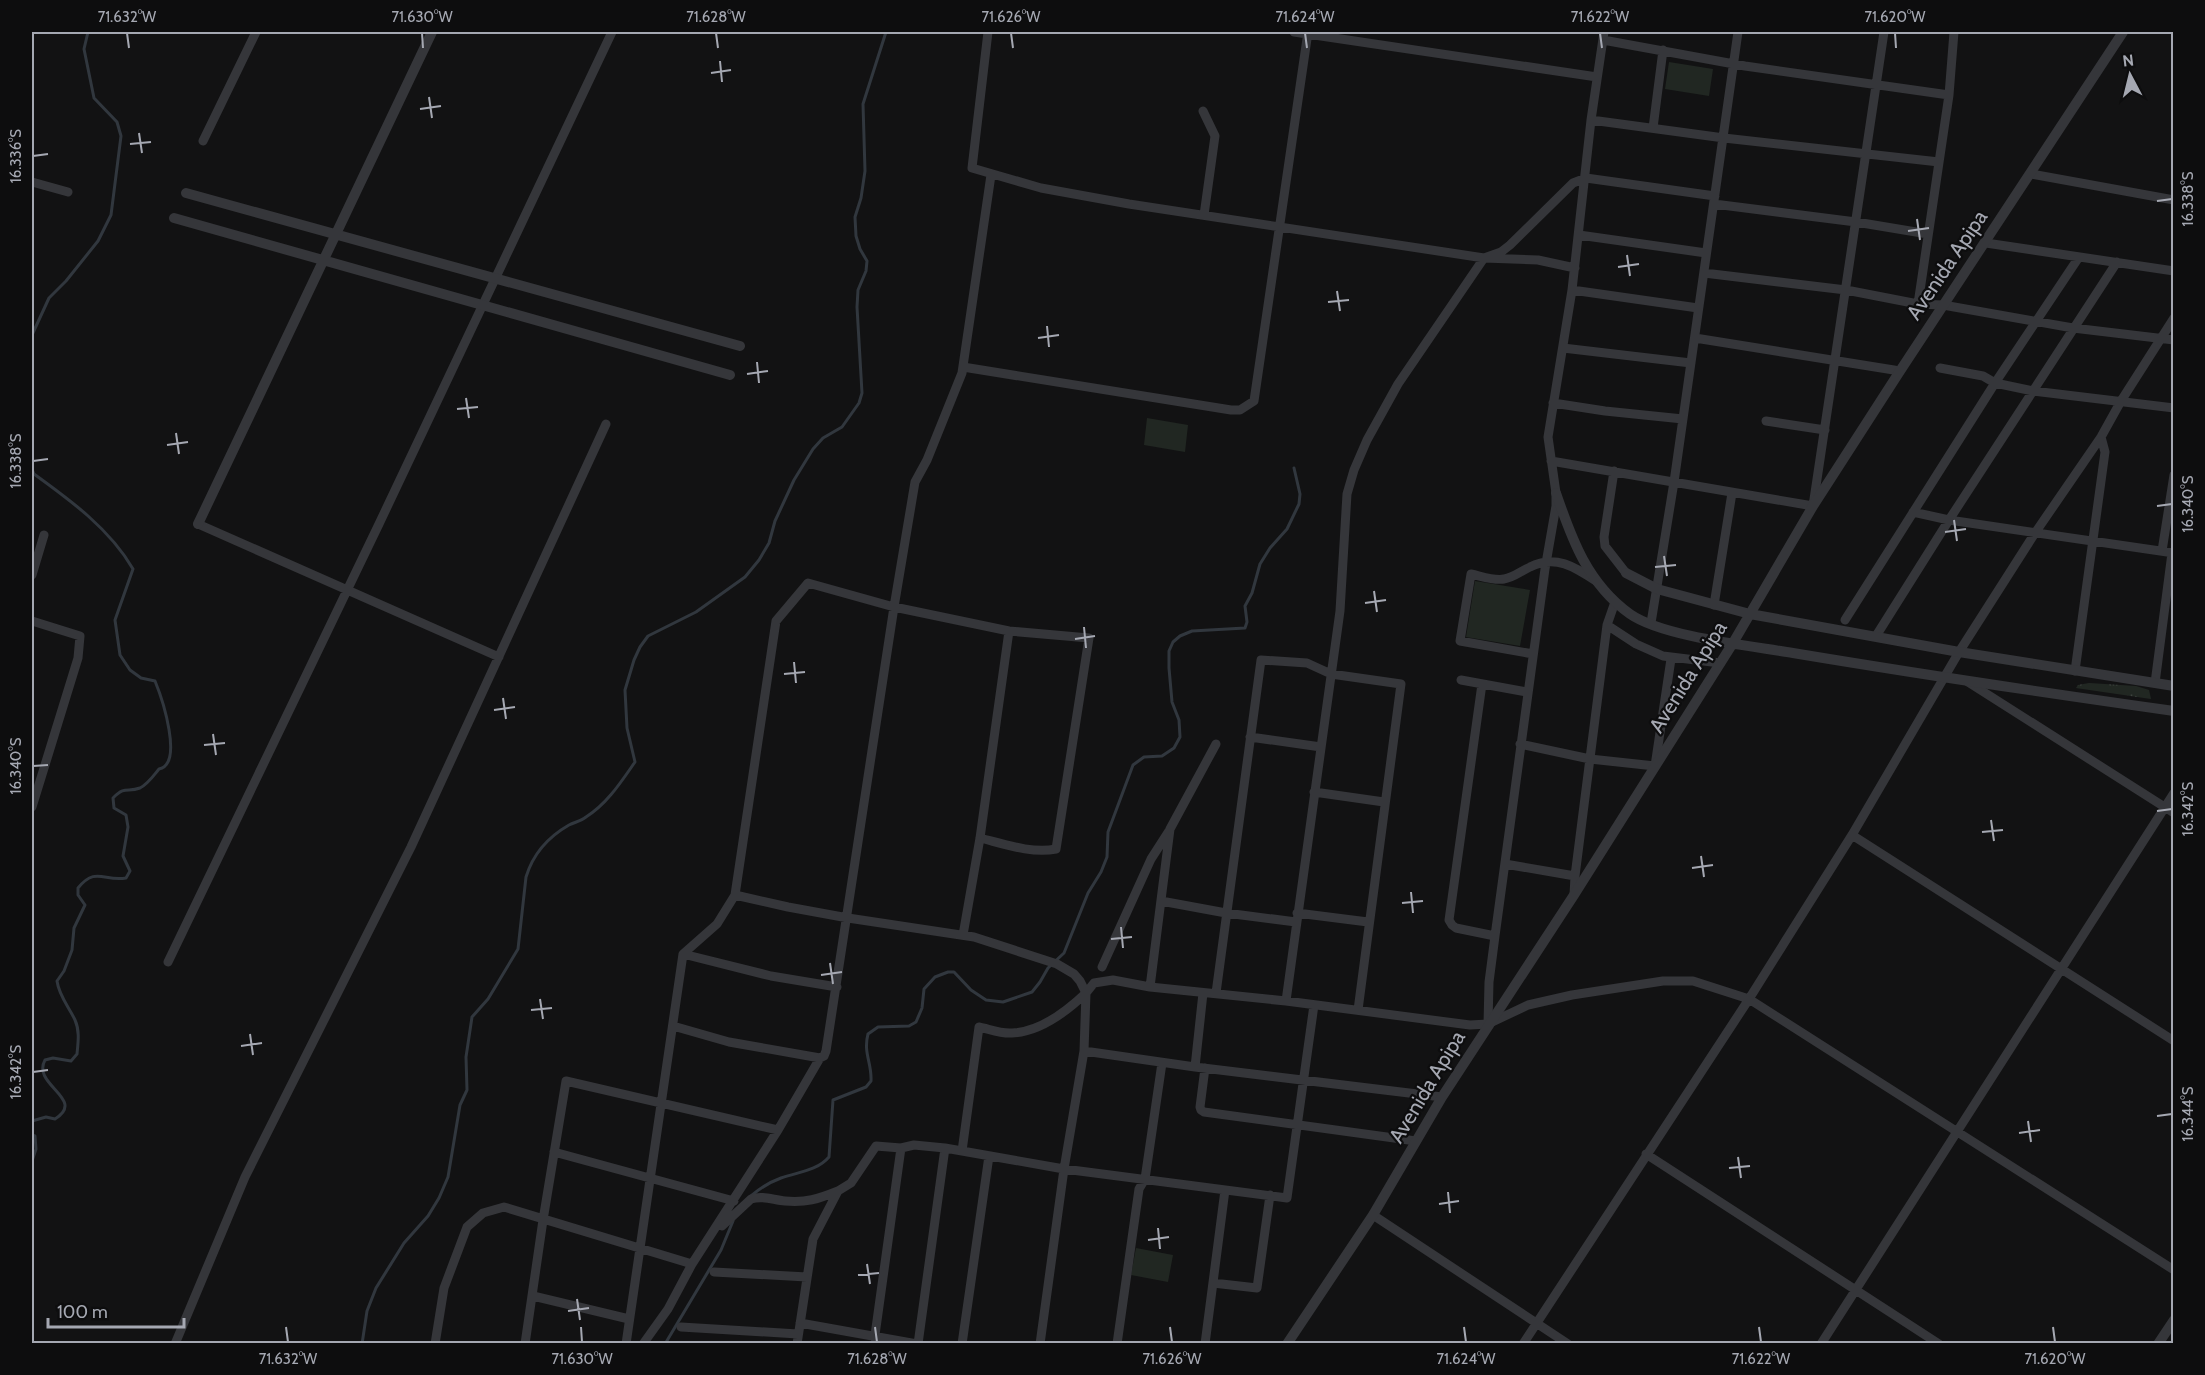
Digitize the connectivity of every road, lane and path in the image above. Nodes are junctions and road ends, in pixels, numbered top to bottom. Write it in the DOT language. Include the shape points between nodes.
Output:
graph roads {
  1 [pos="256,32"];
  2 [pos="432,32"];
  3 [pos="612,32"];
  4 [pos="988,32"];
  5 [pos="1294,32"];
  6 [pos="1308,32"];
  7 [pos="1738,32"];
  8 [pos="1884,32"];
  9 [pos="1954,32"];
  10 [pos="2123,32"];
  11 [pos="1603,36"];
  12 [pos="1663,50"];
  13 [pos="1734,63"];
  14 [pos="1597,77"];
  15 [pos="1877,86"];
  16 [pos="1949,95"];
  17 [pos="1203,111"];
  18 [pos="1591,120"];
  19 [pos="1653,128"];
  20 [pos="1724,138"];
  21 [pos="203,141"];
  22 [pos="1865,155"];
  23 [pos="1939,162"];
  24 [pos="2031,174"];
  25 [pos="991,175"];
  26 [pos="1586,178"];
  27 [pos="32,182"];
  28 [pos="68,192"];
  29 [pos="186,193"];
  30 [pos="1714,200"];
  31 [pos="2174,200"];
  32 [pos="1204,214"];
  33 [pos="174,218"];
  34 [pos="1856,222"];
  35 [pos="1278,225"];
  36 [pos="336,234"];
  37 [pos="1928,234"];
  38 [pos="1579,235"];
  39 [pos="1986,243"];
  40 [pos="1706,253"];
  41 [pos="2079,257"];
  42 [pos="1484,258"];
  43 [pos="324,260"];
  44 [pos="2117,262"];
  45 [pos="1575,268"];
  46 [pos="2174,271"];
  47 [pos="1704,273"];
  48 [pos="495,278"];
  49 [pos="1572,290"];
  50 [pos="1846,290"];
  51 [pos="1918,304"];
  52 [pos="483,305"];
  53 [pos="1943,305"];
  54 [pos="1698,308"];
  55 [pos="2174,318"];
  56 [pos="2037,322"];
  57 [pos="2073,328"];
  58 [pos="1695,338"];
  59 [pos="2161,338"];
  60 [pos="2174,340"];
  61 [pos="740,346"];
  62 [pos="1563,348"];
  63 [pos="1835,361"];
  64 [pos="1691,363"];
  65 [pos="963,367"];
  66 [pos="1940,368"];
  67 [pos="1900,371"];
  68 [pos="730,375"];
  69 [pos="1995,383"];
  70 [pos="2033,391"];
  71 [pos="2121,401"];
  72 [pos="1553,403"];
  73 [pos="2174,408"];
  74 [pos="1683,419"];
  75 [pos="1766,422"];
  76 [pos="606,424"];
  77 [pos="1825,430"];
  78 [pos="2101,437"];
  79 [pos="1551,460"];
  80 [pos="1614,471"];
  81 [pos="2174,475"];
  82 [pos="1674,482"];
  83 [pos="1556,493"];
  84 [pos="1732,493"];
  85 [pos="1813,506"];
  86 [pos="1913,512"];
  87 [pos="1949,520"];
  88 [pos="198,524"];
  89 [pos="2035,533"];
  90 [pos="44,535"];
  91 [pos="2094,542"];
  92 [pos="2162,551"];
  93 [pos="2173,553"];
  94 [pos="1546,561"];
  95 [pos="1626,573"];
  96 [pos="32,575"];
  97 [pos="1600,584"];
  98 [pos="1657,589"];
  99 [pos="347,591"];
  100 [pos="1615,602"];
  101 [pos="1714,605"];
  102 [pos="894,608"];
  103 [pos="1750,614"];
  104 [pos="1845,620"];
  105 [pos="32,621"];
  106 [pos="1651,623"];
  107 [pos="1607,625"];
  108 [pos="1010,631"];
  109 [pos="1876,636"];
  110 [pos="1733,643"];
  111 [pos="1959,652"];
  112 [pos="1533,654"];
  113 [pos="499,657"];
  114 [pos="1671,659"];
  115 [pos="1720,663"];
  116 [pos="2075,671"];
  117 [pos="1331,674"];
  118 [pos="1943,678"];
  119 [pos="1461,680"];
  120 [pos="1966,681"];
  121 [pos="2155,682"];
  122 [pos="1482,684"];
  123 [pos="2174,686"];
  124 [pos="1527,692"];
  125 [pos="2174,711"];
  126 [pos="1250,737"];
  127 [pos="1216,744"];
  128 [pos="1520,744"];
  129 [pos="1321,747"];
  130 [pos="1590,759"];
  131 [pos="1655,766"];
  132 [pos="1314,792"];
  133 [pos="2174,793"];
  134 [pos="1384,802"];
  135 [pos="32,807"];
  136 [pos="2164,807"];
  137 [pos="2174,813"];
  138 [pos="1170,829"];
  139 [pos="1852,835"];
  140 [pos="980,838"];
  141 [pos="1505,864"];
  142 [pos="1575,876"];
  143 [pos="735,895"];
  144 [pos="1574,895"];
  145 [pos="1161,901"];
  146 [pos="1226,913"];
  147 [pos="1297,917"];
  148 [pos="848,918"];
  149 [pos="1368,922"];
  150 [pos="963,935"];
  151 [pos="1495,936"];
  152 [pos="683,954"];
  153 [pos="168,962"];
  154 [pos="1102,967"];
  155 [pos="2061,968"];
  156 [pos="837,987"];
  157 [pos="1150,987"];
  158 [pos="1086,993"];
  159 [pos="1203,993"];
  160 [pos="1216,993"];
  161 [pos="1749,999"];
  162 [pos="1286,1001"];
  163 [pos="1314,1005"];
  164 [pos="1358,1010"];
  165 [pos="1488,1024"];
  166 [pos="673,1026"];
  167 [pos="2174,1041"];
  168 [pos="1084,1051"];
  169 [pos="820,1058"];
  170 [pos="1162,1063"];
  171 [pos="1195,1067"];
  172 [pos="1205,1068"];
  173 [pos="1303,1079"];
  174 [pos="1442,1097"];
  175 [pos="660,1102"];
  176 [pos="1297,1124"];
  177 [pos="778,1130"];
  178 [pos="1956,1131"];
  179 [pos="1416,1141"];
  180 [pos="901,1148"];
  181 [pos="945,1148"];
  182 [pos="962,1150"];
  183 [pos="554,1152"];
  184 [pos="1647,1154"];
  185 [pos="989,1156"];
  186 [pos="1064,1169"];
  187 [pos="649,1178"];
  188 [pos="1145,1179"];
  189 [pos="1225,1190"];
  190 [pos="838,1191"];
  191 [pos="1270,1195"];
  192 [pos="734,1201"];
  193 [pos="1373,1215"];
  194 [pos="543,1220"];
  195 [pos="710,1237"];
  196 [pos="640,1247"];
  197 [pos="692,1264"];
  198 [pos="2174,1270"];
  199 [pos="714,1272"];
  200 [pos="807,1277"];
  201 [pos="1213,1283"];
  202 [pos="1856,1291"];
  203 [pos="533,1296"];
  204 [pos="629,1319"];
  205 [pos="2174,1320"];
  206 [pos="800,1323"];
  207 [pos="1536,1323"];
  208 [pos="681,1327"];
  209 [pos="2170,1333"];
  210 [pos="798,1339"];
  211 [pos="876,1339"];
  212 [pos="175,1344"];
  213 [pos="435,1344"];
  214 [pos="525,1344"];
  215 [pos="626,1344"];
  216 [pos="643,1344"];
  217 [pos="918,1344"];
  218 [pos="962,1344"];
  219 [pos="1040,1344"];
  220 [pos="1117,1344"];
  221 [pos="1205,1344"];
  222 [pos="1287,1344"];
  223 [pos="1523,1344"];
  224 [pos="1568,1344"];
  225 [pos="1821,1344"];
  226 [pos="1939,1344"];
  227 [pos="2158,1344"];
  1 -- 21 [label="street"];
  2 -- 36 [label="street"];
  3 -- 48 [label="street"];
  4 -- 25 [label="street" via="972,168"];
  5 -- 6 [label="street"];
  6 -- 14 [label="street"];
  6 -- 35 [label="street"];
  7 -- 13 [label="street"];
  8 -- 15 [label="street"];
  9 -- 16 [label="street"];
  10 -- 24 [label="street, Avenida Apipa"];
  11 -- 12 [label="street"];
  11 -- 14 [label="street"];
  12 -- 13 [label="street"];
  12 -- 19 [label="street"];
  13 -- 15 [label="street"];
  13 -- 20 [label="street"];
  14 -- 18 [label="street"];
  15 -- 16 [label="street"];
  15 -- 22 [label="street"];
  16 -- 23 [label="street"];
  17 -- 32 [label="street" via="1215,136"];
  18 -- 19 [label="street"];
  18 -- 26 [label="street"];
  19 -- 20 [label="street"];
  20 -- 22 [label="street"];
  20 -- 30 [label="street"];
  22 -- 23 [label="street"];
  22 -- 34 [label="street"];
  23 -- 37 [label="street"];
  24 -- 31 [label="street"];
  24 -- 39 [label="street, Avenida Apipa"];
  25 -- 32 [label="street" via="1041,188"];
  25 -- 65 [label="street"];
  26 -- 30 [label="street"];
  26 -- 38 [label="street"];
  26 -- 42 [label="street" via="1567,188 1510,246"];
  27 -- 28 [label="street"];
  29 -- 36 [label="street"];
  30 -- 34 [label="street"];
  30 -- 40 [label="street"];
  32 -- 35 [label="street"];
  33 -- 43 [label="street"];
  34 -- 37 [label="street"];
  34 -- 50 [label="street"];
  35 -- 42 [label="street"];
  35 -- 65 [label="street" via="1254,401 1240,410"];
  36 -- 43 [label="street"];
  36 -- 48 [label="street"];
  37 -- 51 [label="street"];
  38 -- 40 [label="street"];
  38 -- 45 [label="street"];
  39 -- 41 [label="street"];
  39 -- 53 [label="street, Avenida Apipa"];
  40 -- 47 [label="street"];
  41 -- 44 [label="street"];
  41 -- 56 [label="street"];
  42 -- 45 [label="street" via="1538,260"];
  42 -- 117 [label="street" via="1398,384 1354,470 1347,494 1340,611"];
  43 -- 52 [label="street"];
  43 -- 88 [label="street"];
  44 -- 46 [label="street"];
  44 -- 57 [label="street"];
  45 -- 49 [label="street"];
  47 -- 50 [label="street"];
  47 -- 54 [label="street"];
  48 -- 52 [label="street"];
  48 -- 61 [label="street"];
  49 -- 54 [label="street"];
  49 -- 62 [label="street"];
  50 -- 51 [label="street"];
  50 -- 63 [label="street"];
  51 -- 53 [label="street"];
  52 -- 68 [label="street"];
  52 -- 99 [label="street"];
  53 -- 56 [label="street"];
  53 -- 67 [label="street, Avenida Apipa"];
  54 -- 58 [label="street"];
  55 -- 59 [label="street"];
  56 -- 57 [label="street"];
  56 -- 69 [label="street"];
  57 -- 59 [label="street"];
  57 -- 70 [label="street"];
  58 -- 63 [label="street"];
  58 -- 64 [label="street"];
  59 -- 60 [label="street"];
  59 -- 71 [label="street"];
  62 -- 64 [label="street"];
  62 -- 72 [label="street"];
  63 -- 67 [label="street"];
  63 -- 77 [label="street"];
  64 -- 74 [label="street"];
  65 -- 102 [label="street" via="915,482"];
  66 -- 69 [label="street" via="1983,376"];
  67 -- 85 [label="street, Avenida Apipa"];
  69 -- 70 [label="street"];
  69 -- 86 [label="street"];
  70 -- 71 [label="street"];
  70 -- 87 [label="street"];
  71 -- 73 [label="street"];
  71 -- 78 [label="street"];
  72 -- 74 [label="street"];
  72 -- 79 [label="street" via="1548,436"];
  74 -- 82 [label="street"];
  75 -- 77 [label="street"];
  76 -- 113 [label="street"];
  77 -- 85 [label="street"];
  78 -- 89 [label="street"];
  78 -- 91 [label="street" via="2105,452"];
  79 -- 80 [label="street"];
  79 -- 83 [label="street"];
  80 -- 82 [label="street"];
  80 -- 95 [label="street" via="1605,546"];
  81 -- 92 [label="street"];
  82 -- 84 [label="street"];
  82 -- 98 [label="street"];
  83 -- 94 [label="street"];
  83 -- 97 [label="street" via="1572,540"];
  84 -- 85 [label="street"];
  84 -- 101 [label="street"];
  85 -- 103 [label="street, Avenida Apipa"];
  86 -- 87 [label="street"];
  86 -- 104 [label="street"];
  87 -- 89 [label="street"];
  87 -- 109 [label="street"];
  88 -- 99 [label="street"];
  89 -- 91 [label="street"];
  89 -- 111 [label="street"];
  90 -- 96 [label="street"];
  91 -- 92 [label="street"];
  91 -- 116 [label="street"];
  92 -- 93 [label="street"];
  93 -- 121 [label="street"];
  94 -- 97 [label="street" via="1572,565"];
  94 -- 112 [label="street"];
  94 -- 112 [label="street" via="1507,579 1471,574 1460,641"];
  95 -- 98 [label="street"];
  97 -- 100 [label="street"];
  98 -- 101 [label="street"];
  98 -- 106 [label="street"];
  99 -- 113 [label="street"];
  99 -- 153 [label="street"];
  100 -- 106 [label="street"];
  100 -- 107 [label="street"];
  101 -- 103 [label="street"];
  102 -- 108 [label="street"];
  102 -- 143 [label="street" via="807,584 776,621"];
  102 -- 148 [label="street"];
  103 -- 109 [label="street"];
  103 -- 110 [label="street, Avenida Apipa"];
  105 -- 135 [label="street" via="80,636 78,658"];
  106 -- 110 [label="street"];
  107 -- 114 [label="street" via="1636,644"];
  107 -- 130 [label="street"];
  108 -- 140 [label="street"];
  108 -- 140 [label="street" via="1089,638 1056,849 1040,850"];
  109 -- 111 [label="street"];
  110 -- 115 [label="street, Avenida Apipa"];
  110 -- 118 [label="street"];
  111 -- 116 [label="street"];
  111 -- 118 [label="street"];
  112 -- 124 [label="street"];
  113 -- 212 [label="street" via="411,847 245,1177"];
  114 -- 115 [label="street"];
  114 -- 131 [label="street"];
  115 -- 131 [label="street, Avenida Apipa"];
  116 -- 121 [label="street"];
  117 -- 126 [label="street" via="1307,663 1261,660"];
  117 -- 129 [label="street"];
  117 -- 134 [label="street" via="1401,684"];
  118 -- 120 [label="street"];
  118 -- 139 [label="street"];
  119 -- 122 [label="street"];
  120 -- 125 [label="street"];
  120 -- 136 [label="street"];
  121 -- 123 [label="street"];
  122 -- 124 [label="street"];
  122 -- 151 [label="street" via="1449,920 1456,928"];
  124 -- 128 [label="street"];
  126 -- 129 [label="street"];
  126 -- 146 [label="street"];
  127 -- 138 [label="street"];
  128 -- 130 [label="street"];
  128 -- 141 [label="street"];
  129 -- 132 [label="street"];
  130 -- 131 [label="street"];
  130 -- 142 [label="street"];
  131 -- 144 [label="street, Avenida Apipa"];
  132 -- 134 [label="street"];
  132 -- 147 [label="street"];
  133 -- 136 [label="street"];
  134 -- 149 [label="street"];
  136 -- 137 [label="street"];
  136 -- 155 [label="street"];
  138 -- 145 [label="street"];
  138 -- 154 [label="street" via="1151,859"];
  139 -- 155 [label="street"];
  139 -- 161 [label="street"];
  140 -- 150 [label="street"];
  141 -- 142 [label="street"];
  141 -- 151 [label="street"];
  142 -- 144 [label="street"];
  143 -- 148 [label="street"];
  143 -- 152 [label="street" via="717,924"];
  144 -- 165 [label="street, Avenida Apipa"];
  145 -- 146 [label="street"];
  145 -- 157 [label="street"];
  146 -- 147 [label="street"];
  146 -- 160 [label="street"];
  147 -- 149 [label="street"];
  147 -- 162 [label="street"];
  148 -- 150 [label="street"];
  148 -- 156 [label="street"];
  149 -- 164 [label="street"];
  150 -- 158 [label="street" via="1057,964 1074,974"];
  151 -- 165 [label="street"];
  152 -- 156 [label="street" via="771,976"];
  152 -- 166 [label="street"];
  155 -- 167 [label="street"];
  155 -- 178 [label="street"];
  156 -- 169 [label="street" via="826,1051"];
  157 -- 158 [label="street" via="1104,980 1094,983"];
  157 -- 159 [label="street"];
  158 -- 168 [label="street"];
  158 -- 182 [label="street" via="1067,1011 1024,1031 1007,1033 979,1027"];
  159 -- 160 [label="street"];
  159 -- 171 [label="street"];
  160 -- 162 [label="street"];
  161 -- 165 [label="street" via="1693,981 1663,981 1528,1005"];
  161 -- 178 [label="street"];
  161 -- 184 [label="street"];
  162 -- 163 [label="street"];
  163 -- 164 [label="street"];
  163 -- 173 [label="street"];
  164 -- 165 [label="street"];
  165 -- 174 [label="street, Avenida Apipa"];
  166 -- 169 [label="street" via="729,1042"];
  166 -- 175 [label="street"];
  168 -- 170 [label="street"];
  168 -- 186 [label="street"];
  169 -- 177 [label="street"];
  170 -- 171 [label="street"];
  170 -- 188 [label="street"];
  171 -- 172 [label="street"];
  172 -- 173 [label="street"];
  172 -- 176 [label="street" via="1201,1110"];
  173 -- 174 [label="street"];
  173 -- 176 [label="street"];
  174 -- 179 [label="street, Avenida Apipa"];
  175 -- 177 [label="street"];
  175 -- 183 [label="street" via="566,1081"];
  175 -- 187 [label="street"];
  176 -- 179 [label="street"];
  176 -- 191 [label="street" via="1287,1198"];
  177 -- 192 [label="street"];
  178 -- 198 [label="street"];
  178 -- 202 [label="street"];
  179 -- 193 [label="street, Avenida Apipa"];
  180 -- 181 [label="street"];
  180 -- 190 [label="street" via="876,1146 851,1183"];
  180 -- 211 [label="street"];
  181 -- 182 [label="street"];
  181 -- 217 [label="street"];
  182 -- 185 [label="street"];
  183 -- 187 [label="street"];
  183 -- 194 [label="street"];
  184 -- 202 [label="street"];
  184 -- 207 [label="street"];
  185 -- 186 [label="street"];
  185 -- 218 [label="street"];
  186 -- 188 [label="street"];
  186 -- 219 [label="street"];
  187 -- 192 [label="street"];
  187 -- 196 [label="street"];
  188 -- 189 [label="street"];
  188 -- 220 [label="street" via="1139,1189"];
  189 -- 191 [label="street"];
  189 -- 201 [label="street"];
  190 -- 195 [label="street" via="814,1201 751,1199"];
  190 -- 200 [label="street" via="813,1239"];
  191 -- 201 [label="street" via="1257,1288"];
  192 -- 195 [label="street"];
  193 -- 207 [label="street"];
  193 -- 222 [label="street, Avenida Apipa"];
  194 -- 196 [label="street"];
  194 -- 203 [label="street"];
  194 -- 213 [label="street" via="498,1208 483,1213 467,1227 444,1288"];
  195 -- 197 [label="street"];
  196 -- 197 [label="street"];
  196 -- 204 [label="street"];
  197 -- 216 [label="street" via="668,1310"];
  199 -- 200 [label="street"];
  200 -- 206 [label="street"];
  201 -- 221 [label="street"];
  202 -- 225 [label="street"];
  202 -- 226 [label="street"];
  203 -- 204 [label="street"];
  203 -- 214 [label="street"];
  204 -- 215 [label="street"];
  205 -- 209 [label="street"];
  206 -- 210 [label="street"];
  206 -- 211 [label="street"];
  207 -- 223 [label="street"];
  207 -- 224 [label="street"];
  208 -- 210 [label="street"];
  209 -- 227 [label="street"];
  211 -- 217 [label="street"];
}
